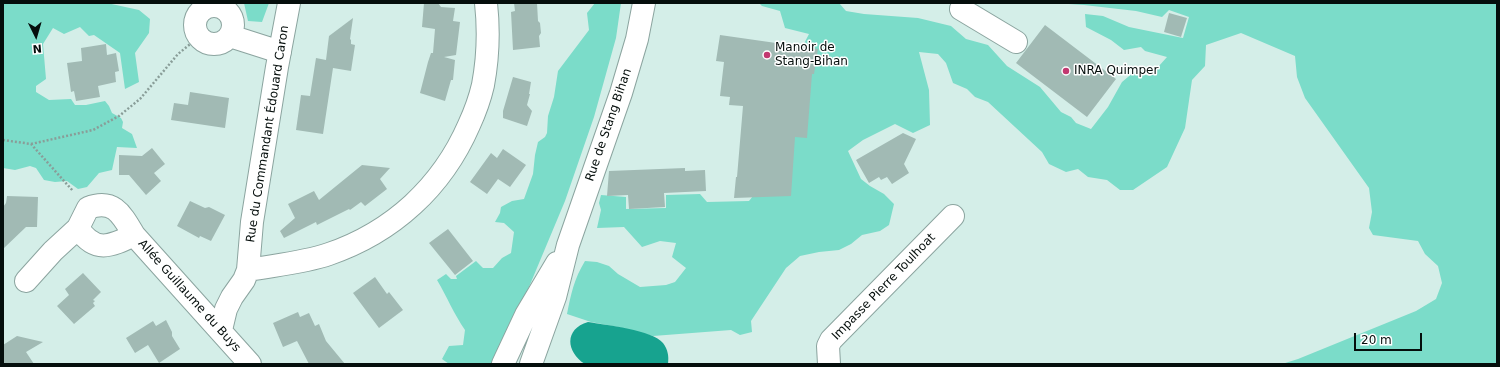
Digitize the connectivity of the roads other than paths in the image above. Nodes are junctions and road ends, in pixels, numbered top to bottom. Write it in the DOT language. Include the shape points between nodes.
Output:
graph roads {
  1 [pos="289,3"];
  2 [pos="486,3"];
  3 [pos="644,3"];
  4 [pos="212,5"];
  5 [pos="961,9"];
  6 [pos="230,36"];
  7 [pos="1016,42"];
  8 [pos="280,52"];
  9 [pos="953,216"];
  10 [pos="78,228"];
  11 [pos="134,235"];
  12 [pos="568,245"];
  13 [pos="248,270"];
  14 [pos="26,280"];
  15 [pos="526,315"];
  16 [pos="221,330"];
  17 [pos="243,362"];
  18 [pos="502,364"];
  19 [pos="516,364"];
  20 [pos="531,364"];
  21 [pos="829,364"];
  1 -- 8 [label="street, Rue du Commandant Édouard Caron"];
  2 -- 13 [label="street" via="488,44 479,100 457,151 429,189 405,213 363,240 309,260"];
  3 -- 12 [label="street, Rue de Stang Bihan" via="622,93"];
  4 -- 6 [label="street" via="222,8 231,17 233,23"];
  4 -- 6 [label="street" via="199,13 196,19 196,32 199,37 212,44 222,42"];
  5 -- 7 [label="street"];
  6 -- 8 [label="street"];
  8 -- 13 [label="street, Rue du Commandant Édouard Caron" via="252,222"];
  9 -- 21 [label="street, Impasse Pierre Toulhoat" via="831,340 828,346"];
  10 -- 11 [label="street, Allée Guillaume du Buys" via="89,241 101,245"];
  10 -- 11 [label="street, Allée Guillaume du Buys" via="88,208 100,205 119,211"];
  10 -- 14 [label="street"];
  11 -- 16 [label="street, Allée Guillaume du Buys"];
  12 -- 15 [label="street, Rue de Stang Bihan"];
  12 -- 20 [label="street, Rue de Stang Bihan" via="555,297"];
  13 -- 16 [label="street, Rue du Commandant Édouard Caron" via="226,309"];
  15 -- 18 [label="street, Rue de Stang Bihan"];
  15 -- 19 [label="street" via="530,332"];
  16 -- 17 [label="street, Allée Guillaume du Buys"];
}
